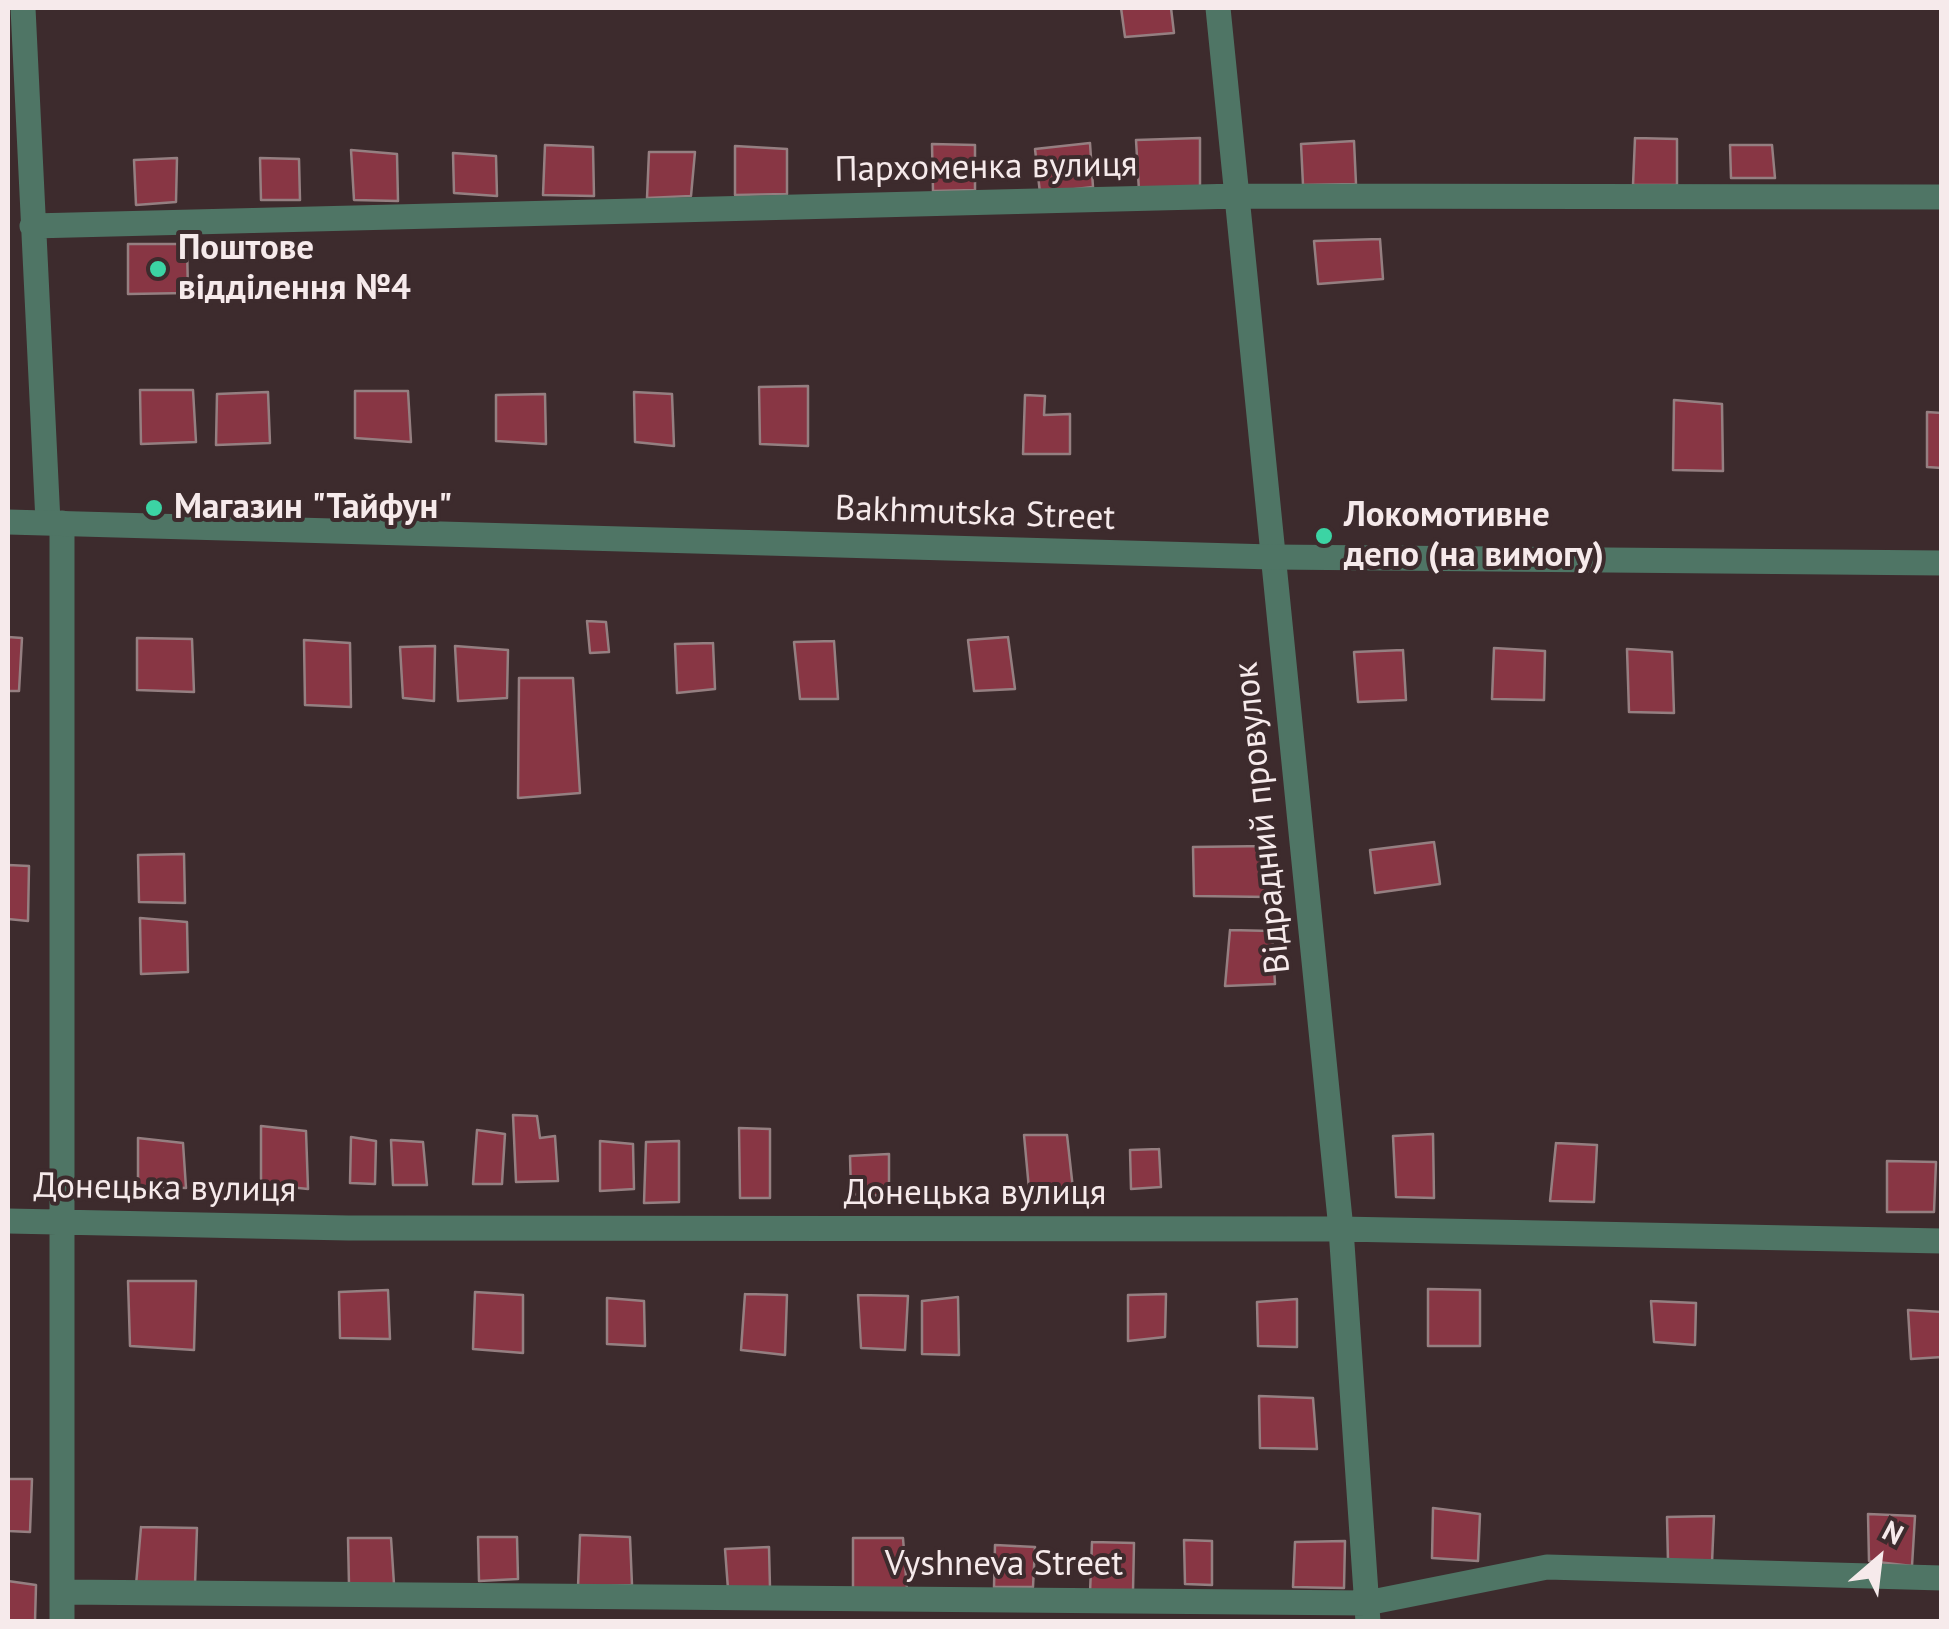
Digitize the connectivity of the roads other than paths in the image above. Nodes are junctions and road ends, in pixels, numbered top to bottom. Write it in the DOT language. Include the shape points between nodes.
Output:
graph roads {
  1 [pos="23,8"];
  2 [pos="1218,8"];
  3 [pos="1238,196"];
  4 [pos="1942,197"];
  5 [pos="32,226"];
  6 [pos="8,522"];
  7 [pos="55,522"];
  8 [pos="1272,557"];
  9 [pos="1942,563"];
  10 [pos="8,1221"];
  11 [pos="61,1222"];
  12 [pos="1341,1229"];
  13 [pos="1942,1241"];
  14 [pos="1942,1578"];
  15 [pos="62,1592"];
  16 [pos="1368,1612"];
  17 [pos="62,1622"];
  1 -- 5 [label="street"];
  2 -- 3 [label="street, Відрадний провулок"];
  3 -- 4 [label="street, Пархоменка вулиця"];
  3 -- 5 [label="street, Пархоменка вулиця"];
  3 -- 8 [label="street, Відрадний провулок"];
  5 -- 7 [label="street"];
  6 -- 7 [label="street, Bakhmutska Street"];
  7 -- 8 [label="street, Bakhmutska Street"];
  7 -- 11 [label="street"];
  8 -- 9 [label="street, Bakhmutska Street"];
  8 -- 12 [label="street, Відрадний провулок"];
  10 -- 11 [label="street, Донецька вулиця"];
  11 -- 12 [label="street, Донецька вулиця"];
  11 -- 15 [label="street"];
  12 -- 13 [label="street, Донецька вулиця"];
  12 -- 16 [label="street, Відрадний провулок"];
  14 -- 16 [label="street, Vyshneva Street" via="1547,1566"];
  15 -- 16 [label="street, Vyshneva Street"];
  15 -- 17 [label="street"];
}
